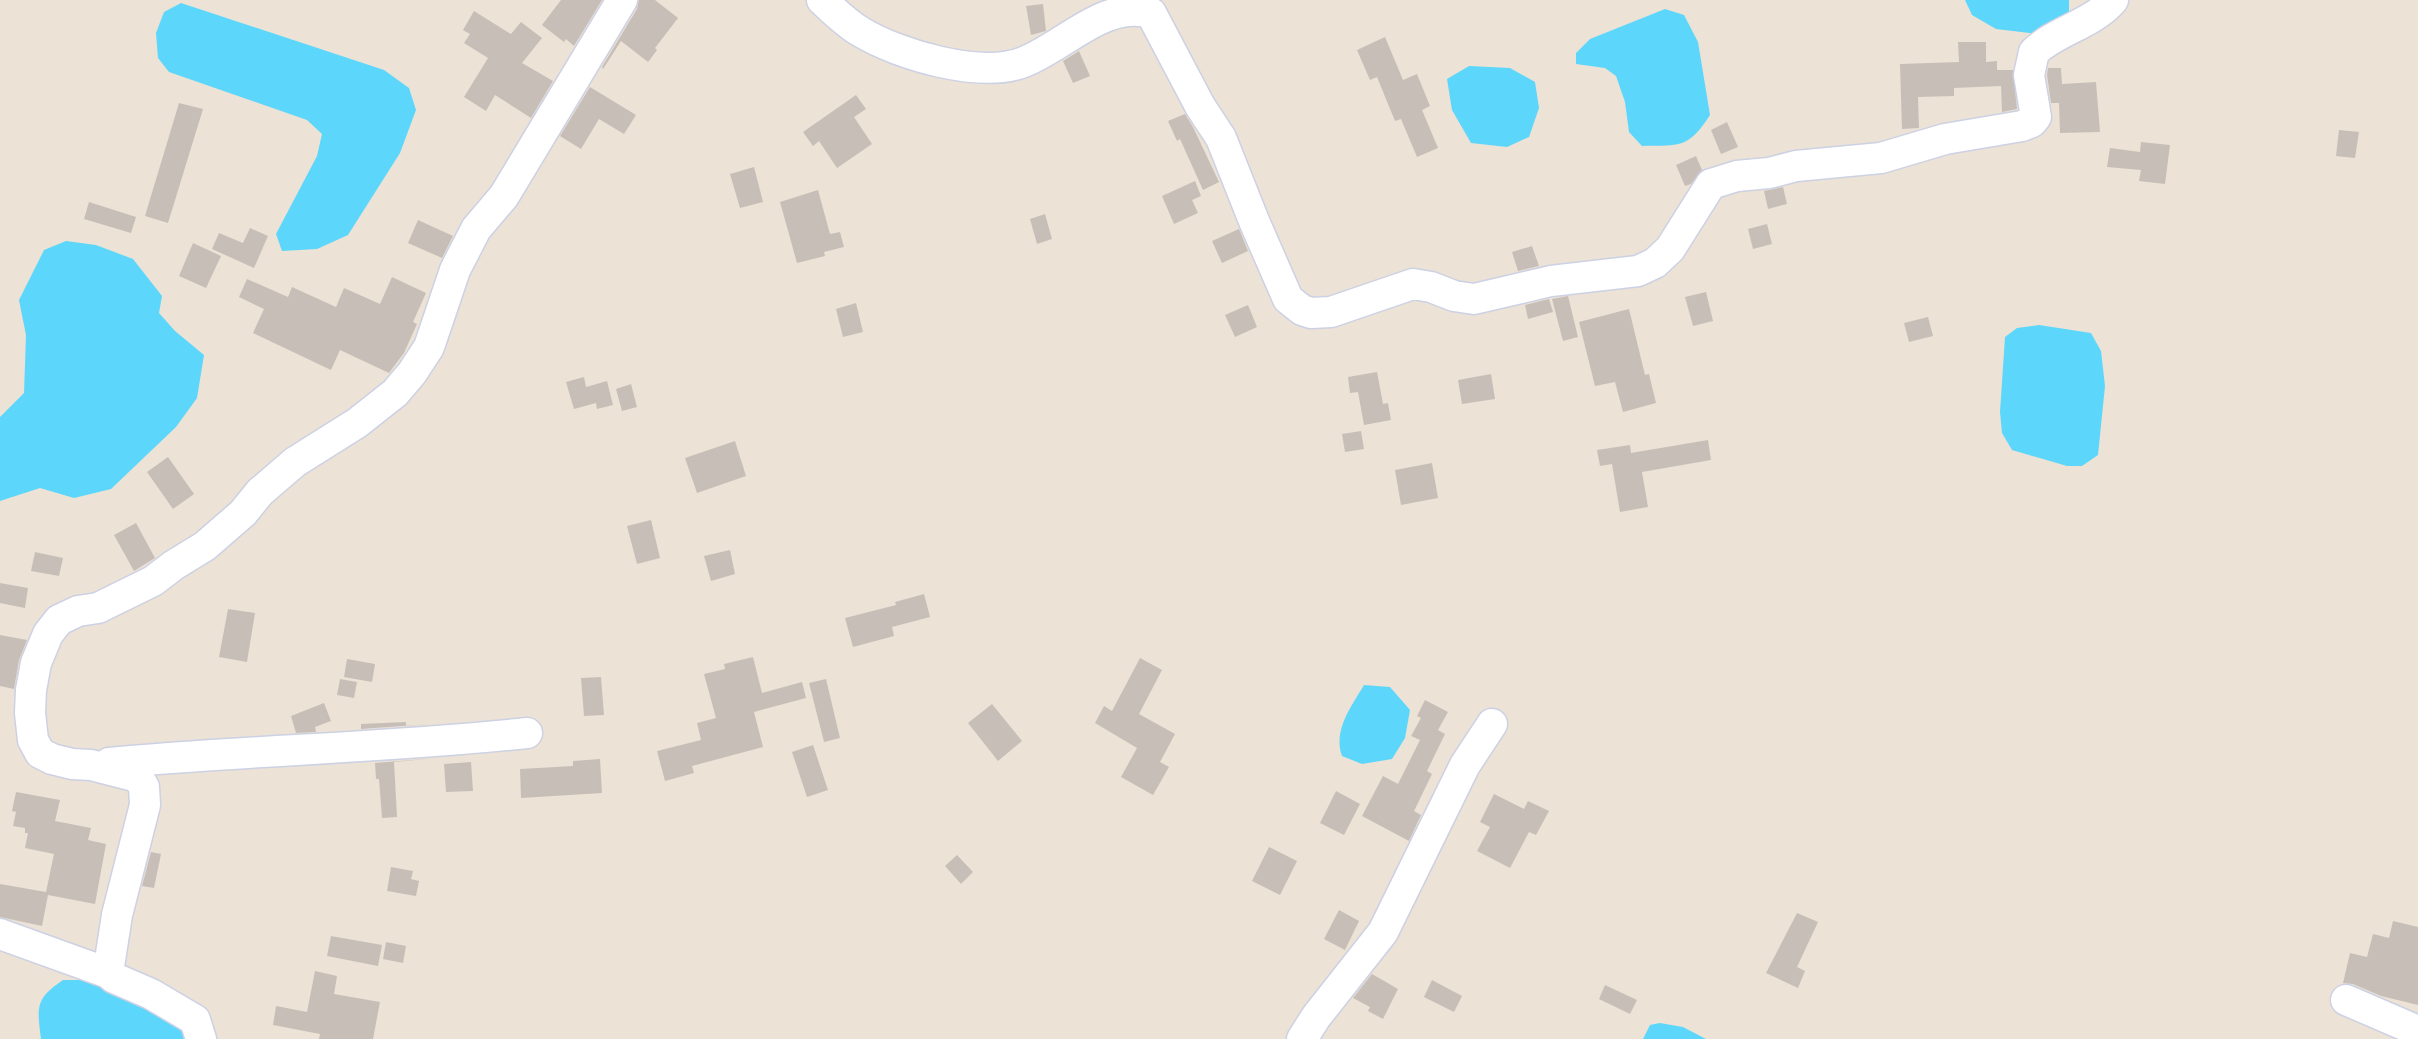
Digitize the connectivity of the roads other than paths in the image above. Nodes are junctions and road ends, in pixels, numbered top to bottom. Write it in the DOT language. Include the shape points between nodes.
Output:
graph roads {
  1 [pos="622,0"];
  2 [pos="822,0"];
  3 [pos="2113,0"];
  4 [pos="1492,724"];
  5 [pos="527,733"];
  6 [pos="91,765"];
  7 [pos="0,934"];
  8 [pos="108,973"];
  9 [pos="2346,1000"];
  10 [pos="2418,1031"];
  11 [pos="201,1039"];
  12 [pos="1302,1039"];
  1 -- 6 [label="street" via="504,196 476,229 455,270 429,346 395,393 357,423 295,462 205,546 153,581 98,608 78,611 59,620 48,634 30,690 33,740 40,753 52,759"];
  2 -- 3 [label="street" via="876,41 905,53 967,67 1024,62 1099,17 1121,9 1137,7 1151,13 1221,138 1288,299 1311,313 1331,312 1413,284 1474,299 1551,281 1638,271 1655,263 1670,249 1711,184 1721,179 1796,166 1881,158 1945,139 2022,126 2036,117 2029,75 2034,52 2103,11"];
  4 -- 12 [label="street" via="1465,765 1383,932"];
  5 -- 6 [label="street"];
  6 -- 8 [label="street" via="138,777 144,787 145,805 117,915"];
  7 -- 8 [label="street"];
  8 -- 11 [label="street" via="195,1020"];
  9 -- 10 [label="street"];
}
